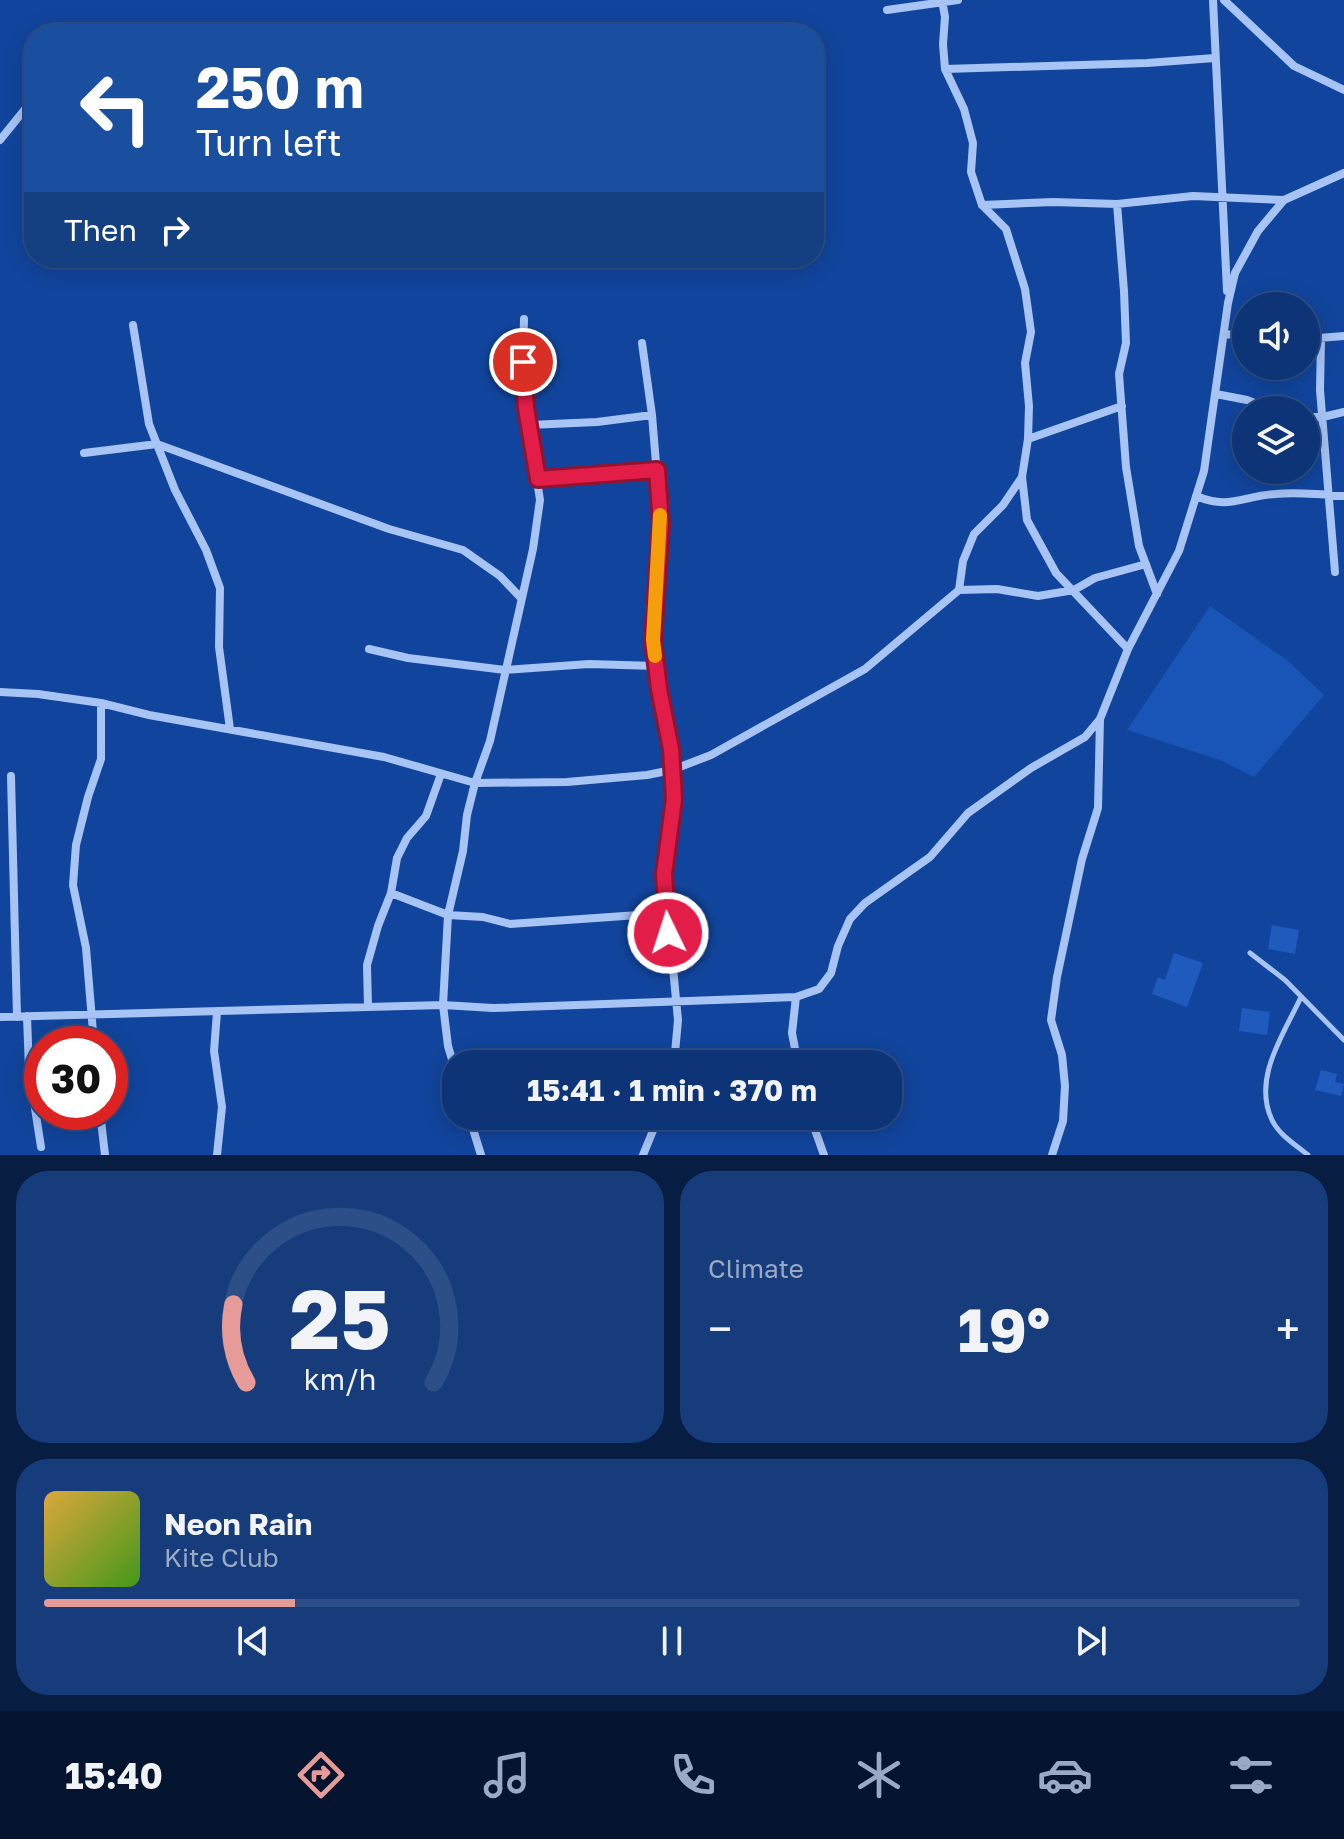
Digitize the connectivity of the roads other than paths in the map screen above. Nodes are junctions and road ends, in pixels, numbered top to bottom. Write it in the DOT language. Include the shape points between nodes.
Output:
graph roads {
  1 [pos="942,0"];
  2 [pos="958,0"];
  3 [pos="1213,0"];
  4 [pos="1224,0"];
  5 [pos="887,10"];
  6 [pos="1215,58"];
  7 [pos="945,69"];
  8 [pos="1344,90"];
  9 [pos="24,110"];
  10 [pos="0,140"];
  11 [pos="1344,173"];
  12 [pos="1221,198"];
  13 [pos="1284,200"];
  14 [pos="1117,204"];
  15 [pos="982,205"];
  16 [pos="1228,303"];
  17 [pos="524,319"];
  18 [pos="133,325"];
  19 [pos="1224,334"];
  20 [pos="1232,335"];
  21 [pos="1344,336"];
  22 [pos="1321,339"];
  23 [pos="642,343"];
  24 [pos="1216,394"];
  25 [pos="1232,397"];
  26 [pos="1122,406"];
  27 [pos="1344,412"];
  28 [pos="652,415"];
  29 [pos="1323,417"];
  30 [pos="529,425"];
  31 [pos="1028,439"];
  32 [pos="157,444"];
  33 [pos="84,453"];
  34 [pos="657,470"];
  35 [pos="1022,477"];
  36 [pos="538,479"];
  37 [pos="1328,494"];
  38 [pos="1196,496"];
  39 [pos="1344,496"];
  40 [pos="1146,564"];
  41 [pos="1335,572"];
  42 [pos="959,590"];
  43 [pos="1074,590"];
  44 [pos="1157,594"];
  45 [pos="521,598"];
  46 [pos="369,649"];
  47 [pos="1128,649"];
  48 [pos="656,666"];
  49 [pos="505,670"];
  50 [pos="0,692"];
  51 [pos="101,703"];
  52 [pos="1100,719"];
  53 [pos="230,729"];
  54 [pos="672,770"];
  55 [pos="441,774"];
  56 [pos="11,776"];
  57 [pos="475,783"];
  58 [pos="391,893"];
  59 [pos="667,913"];
  60 [pos="448,915"];
  61 [pos="1250,953"];
  62 [pos="796,997"];
  63 [pos="1301,997"];
  64 [pos="676,1001"];
  65 [pos="443,1005"];
  66 [pos="368,1007"];
  67 [pos="217,1012"];
  68 [pos="22,1016"];
  69 [pos="92,1016"];
  70 [pos="0,1017"];
  71 [pos="93,1026"];
  72 [pos="1344,1040"];
  73 [pos="449,1050"];
  74 [pos="675,1050"];
  75 [pos="795,1050"];
  76 [pos="102,1130"];
  77 [pos="473,1130"];
  78 [pos="653,1130"];
  79 [pos="815,1130"];
  80 [pos="41,1147"];
  81 [pos="105,1155"];
  82 [pos="217,1155"];
  83 [pos="481,1155"];
  84 [pos="643,1155"];
  85 [pos="824,1155"];
  86 [pos="1052,1155"];
  87 [pos="1308,1155"];
  1 -- 2 [label="street"];
  1 -- 5 [label="street"];
  1 -- 7 [label="street"];
  3 -- 6 [label="street"];
  4 -- 8 [label="street" via="1294,66"];
  6 -- 7 [label="street"];
  6 -- 12 [label="street"];
  7 -- 15 [label="street" via="964,109 973,143 971,172"];
  9 -- 10 [label="street"];
  11 -- 13 [label="street"];
  12 -- 13 [label="street"];
  12 -- 14 [label="street"];
  12 -- 16 [label="street"];
  13 -- 16 [label="street" via="1258,231 1235,273"];
  14 -- 15 [label="street"];
  14 -- 26 [label="street" via="1126,343 1119,374"];
  15 -- 31 [label="street" via="1006,229 1025,289 1031,332 1025,363"];
  16 -- 19 [label="street"];
  17 -- 30 [label="street"];
  18 -- 32 [label="street"];
  19 -- 20 [label="street"];
  19 -- 24 [label="street"];
  21 -- 22 [label="street"];
  22 -- 29 [label="street"];
  23 -- 28 [label="street"];
  24 -- 25 [label="street"];
  24 -- 38 [label="street"];
  26 -- 31 [label="street"];
  26 -- 40 [label="street" via="1126,467"];
  27 -- 29 [label="street"];
  28 -- 30 [label="street"];
  28 -- 34 [label="street"];
  29 -- 37 [label="street"];
  30 -- 36 [label="street"];
  31 -- 35 [label="street"];
  32 -- 33 [label="street"];
  32 -- 45 [label="street" via="389,529 463,550"];
  32 -- 53 [label="street" via="220,588 219,647"];
  34 -- 36 [label="street"];
  34 -- 48 [label="street" via="661,524"];
  35 -- 42 [label="street" via="974,534"];
  35 -- 43 [label="street" via="1027,520 1056,573"];
  36 -- 45 [label="street" via="533,549"];
  37 -- 38 [label="street" via="1273,494 1234,503"];
  37 -- 39 [label="street"];
  37 -- 41 [label="street"];
  38 -- 44 [label="street" via="1179,551"];
  40 -- 43 [label="street" via="1095,578"];
  40 -- 44 [label="street"];
  42 -- 43 [label="street" via="1038,596"];
  42 -- 54 [label="street" via="865,669 711,755"];
  43 -- 47 [label="street"];
  44 -- 47 [label="street"];
  45 -- 49 [label="street"];
  46 -- 49 [label="street"];
  47 -- 52 [label="street"];
  48 -- 49 [label="street"];
  48 -- 54 [label="street"];
  49 -- 57 [label="street"];
  50 -- 51 [label="street"];
  51 -- 53 [label="street"];
  51 -- 69 [label="street" via="101,759 76,845 73,885"];
  52 -- 62 [label="street" via="1085,737 968,813 930,857 865,903 850,919 831,973 819,989"];
  52 -- 86 [label="street" via="1098,808 1082,859 1051,1020 1065,1086 1063,1121"];
  53 -- 55 [label="street" via="384,757"];
  54 -- 57 [label="street" via="567,782"];
  54 -- 59 [label="street" via="674,799 664,874"];
  55 -- 57 [label="street"];
  55 -- 58 [label="street" via="426,816 397,858"];
  56 -- 68 [label="street"];
  57 -- 60 [label="street"];
  58 -- 60 [label="street"];
  58 -- 66 [label="street" via="367,965"];
  59 -- 60 [label="street" via="510,924"];
  59 -- 64 [label="street"];
  60 -- 65 [label="street"];
  61 -- 63 [label="lane"];
  62 -- 64 [label="street"];
  62 -- 75 [label="street"];
  63 -- 72 [label="lane"];
  63 -- 87 [label="lane" via="1265,1083 1272,1120"];
  64 -- 65 [label="street"];
  64 -- 74 [label="street"];
  65 -- 66 [label="street"];
  65 -- 73 [label="street"];
  66 -- 67 [label="street"];
  67 -- 69 [label="street"];
  67 -- 82 [label="street" via="214,1051 222,1107"];
  68 -- 69 [label="street"];
  68 -- 70 [label="street"];
  68 -- 80 [label="street"];
  69 -- 71 [label="street"];
  76 -- 81 [label="street"];
  77 -- 83 [label="street"];
  78 -- 84 [label="street"];
  79 -- 85 [label="street"];
}
